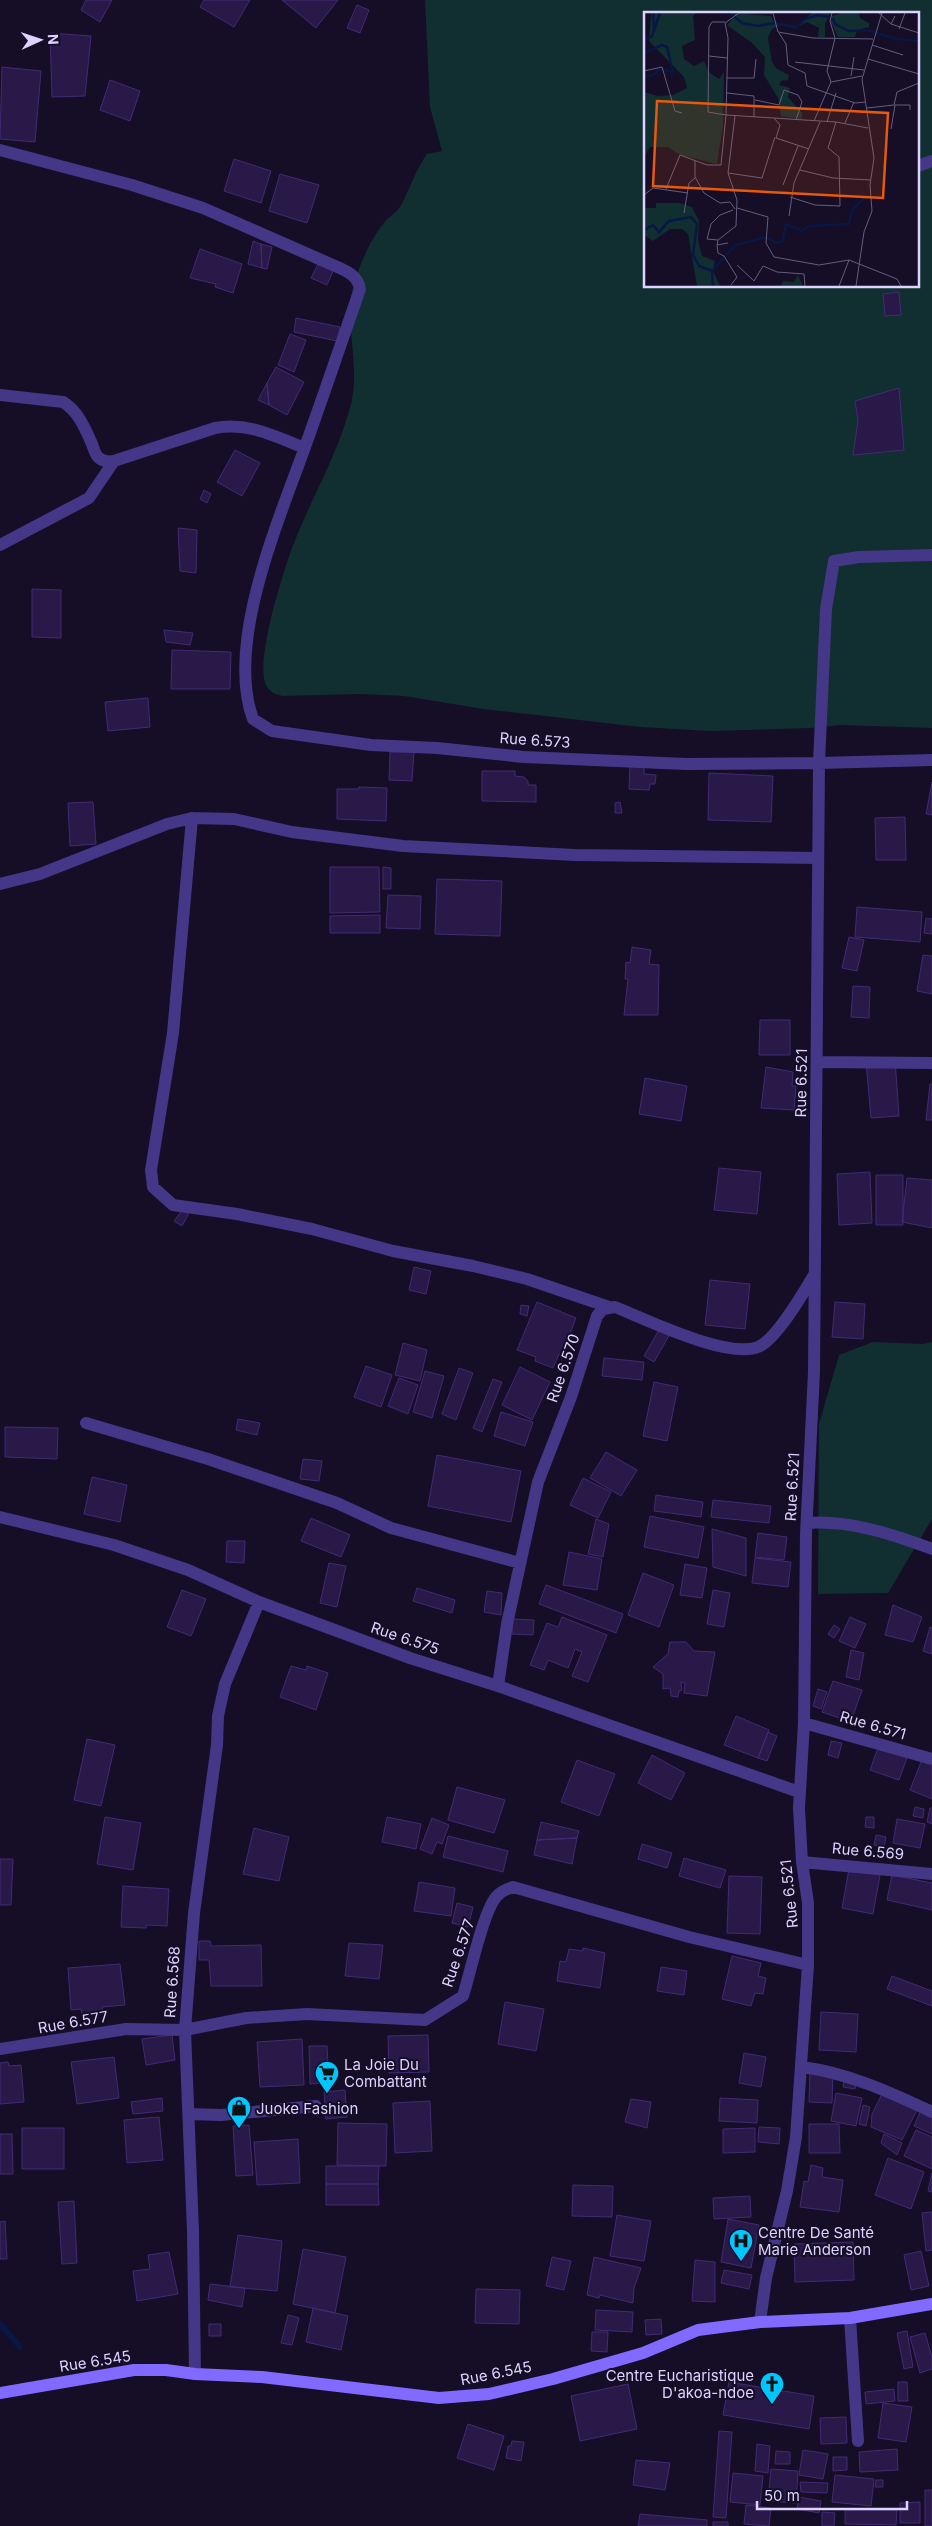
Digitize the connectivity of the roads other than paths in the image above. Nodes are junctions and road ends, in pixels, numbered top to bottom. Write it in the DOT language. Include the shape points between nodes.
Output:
graph roads {
  1 [pos="0,150"];
  2 [pos="932,161"];
  3 [pos="920,165"];
  4 [pos="0,395"];
  5 [pos="304,448"];
  6 [pos="114,461"];
  7 [pos="0,545"];
  8 [pos="932,555"];
  9 [pos="932,760"];
  10 [pos="819,762"];
  11 [pos="192,818"];
  12 [pos="817,858"];
  13 [pos="0,884"];
  14 [pos="818,1062"];
  15 [pos="932,1063"];
  16 [pos="814,1275"];
  17 [pos="609,1307"];
  18 [pos="86,1423"];
  19 [pos="0,1517"];
  20 [pos="807,1522"];
  21 [pos="932,1549"];
  22 [pos="520,1563"];
  23 [pos="259,1602"];
  24 [pos="498,1686"];
  25 [pos="804,1722"];
  26 [pos="932,1760"];
  27 [pos="800,1792"];
  28 [pos="802,1862"];
  29 [pos="932,1874"];
  30 [pos="808,1965"];
  31 [pos="185,2030"];
  32 [pos="0,2049"];
  33 [pos="802,2067"];
  34 [pos="316,2106"];
  35 [pos="932,2112"];
  36 [pos="189,2114"];
  37 [pos="932,2304"];
  38 [pos="850,2318"];
  39 [pos="760,2322"];
  40 [pos="195,2374"];
  41 [pos="0,2394"];
  42 [pos="858,2441"];
  1 -- 5 [label="street" via="132,185 203,208 355,278 360,289"];
  2 -- 3 [label="street"];
  4 -- 6 [label="street" via="63,402 78,417 100,459"];
  5 -- 6 [label="street" via="256,430 230,425"];
  5 -- 10 [label="street, Rue 6.573" via="258,582 247,642 248,700 254,719 272,731 371,745 524,757 686,764"];
  6 -- 7 [label="street" via="89,498"];
  8 -- 10 [label="street, Rue 6.521" via="834,560 826,609"];
  9 -- 10 [label="street"];
  10 -- 12 [label="street, Rue 6.521"];
  11 -- 12 [label="street" via="234,819 292,832 402,846 575,855"];
  11 -- 13 [label="street" via="167,824 40,874"];
  11 -- 17 [label="street" via="173,1033 151,1170 153,1187 180,1207 294,1225 393,1251 473,1266 527,1279"];
  12 -- 14 [label="street, Rue 6.521"];
  14 -- 15 [label="street"];
  14 -- 16 [label="street, Rue 6.521"];
  16 -- 17 [label="street" via="774,1334 760,1347 743,1350 723,1348"];
  16 -- 20 [label="street, Rue 6.521" via="814,1372"];
  17 -- 22 [label="street, Rue 6.570" via="598,1316 572,1397 538,1482"];
  18 -- 22 [label="street" via="208,1459 338,1503 391,1528"];
  19 -- 23 [label="street, Rue 6.575" via="114,1545 188,1570"];
  20 -- 21 [label="street" via="854,1525"];
  20 -- 25 [label="street, Rue 6.521"];
  22 -- 24 [label="street, Rue 6.570"];
  23 -- 24 [label="street, Rue 6.575" via="410,1658"];
  23 -- 31 [label="street, Rue 6.568" via="225,1684 218,1716 211,1796 194,1913"];
  24 -- 27 [label="street, Rue 6.575"];
  25 -- 26 [label="street, Rue 6.571"];
  25 -- 27 [label="street, Rue 6.521"];
  27 -- 28 [label="street, Rue 6.521"];
  28 -- 29 [label="street, Rue 6.569"];
  28 -- 30 [label="street, Rue 6.521" via="808,1904"];
  30 -- 31 [label="street, Rue 6.577" via="689,1937 513,1887 495,1898 464,1996 426,2020 307,2014 246,2018"];
  30 -- 33 [label="street, Rue 6.521"];
  31 -- 32 [label="street, Rue 6.577" via="126,2029"];
  31 -- 36 [label="street, Rue 6.568"];
  33 -- 35 [label="street" via="856,2079"];
  33 -- 39 [label="street, Rue 6.521" via="792,2163 766,2278"];
  34 -- 36 [label="street" via="221,2115"];
  36 -- 40 [label="street, Rue 6.568"];
  37 -- 38 [label="street, Rue 6.545"];
  38 -- 39 [label="street, Rue 6.545"];
  38 -- 42 [label="street"];
  39 -- 40 [label="street, Rue 6.545" via="698,2330 642,2353 583,2371 468,2397 439,2398 262,2377"];
  40 -- 41 [label="street, Rue 6.545" via="134,2370"];
}
